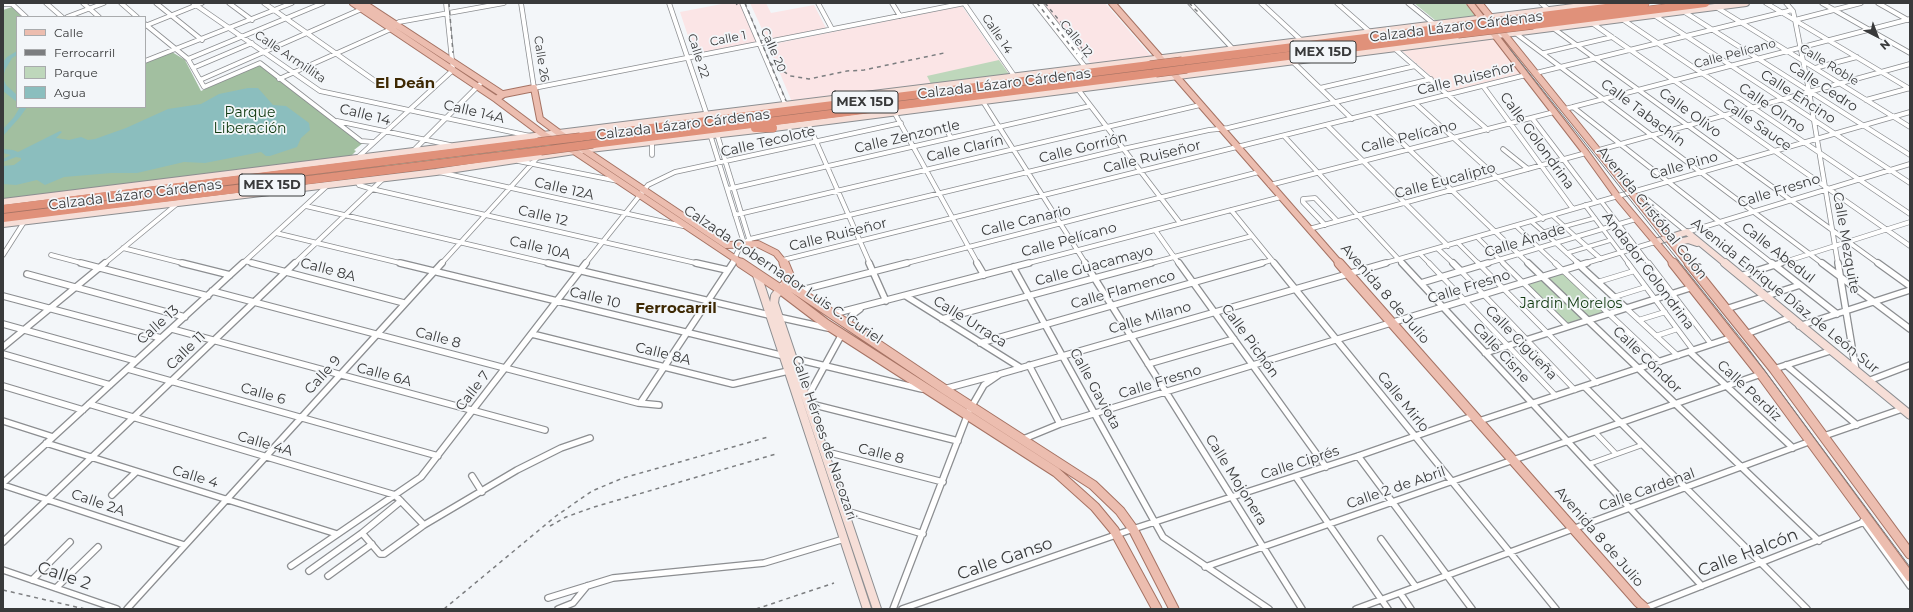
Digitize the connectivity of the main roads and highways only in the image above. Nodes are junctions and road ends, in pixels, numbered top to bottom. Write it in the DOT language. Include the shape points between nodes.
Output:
graph roads {
  1 [pos="353,3"];
  2 [pos="1112,3"];
  3 [pos="1479,3"];
  4 [pos="1606,3"];
  5 [pos="1612,3"];
  6 [pos="1645,3"];
  7 [pos="1705,3"];
  8 [pos="1746,3"];
  9 [pos="1597,4"];
  10 [pos="1472,5"];
  11 [pos="1691,5"];
  12 [pos="368,9"];
  13 [pos="1486,11"];
  14 [pos="1568,13"];
  15 [pos="1510,15"];
  16 [pos="1491,17"];
  17 [pos="1482,18"];
  18 [pos="1629,18"];
  19 [pos="1464,20"];
  20 [pos="1593,20"];
  21 [pos="1530,28"];
  22 [pos="1403,33"];
  23 [pos="1504,34"];
  24 [pos="1346,35"];
  25 [pos="1334,37"];
  26 [pos="1476,37"];
  27 [pos="1497,37"];
  28 [pos="1509,40"];
  29 [pos="1387,43"];
  30 [pos="1275,50"];
  31 [pos="1216,51"];
  32 [pos="1343,54"];
  33 [pos="1335,56"];
  34 [pos="1160,59"];
  35 [pos="1268,59"];
  36 [pos="1188,72"];
  37 [pos="1175,76"];
  38 [pos="1038,80"];
  39 [pos="480,84"];
  40 [pos="951,85"];
  41 [pos="534,88"];
  42 [pos="1018,90"];
  43 [pos="499,97"];
  44 [pos="957,103"];
  45 [pos="795,104"];
  46 [pos="540,119"];
  47 [pos="715,120"];
  48 [pos="773,128"];
  49 [pos="689,131"];
  50 [pos="559,133"];
  51 [pos="544,135"];
  52 [pos="538,147"];
  53 [pos="584,150"];
  54 [pos="574,151"];
  55 [pos="372,157"];
  56 [pos="390,161"];
  57 [pos="383,174"];
  58 [pos="329,184"];
  59 [pos="641,192"];
  60 [pos="3,202"];
  61 [pos="3,209"];
  62 [pos="3,219"];
  63 [pos="24,222"];
  64 [pos="3,224"];
  65 [pos="1687,232"];
  66 [pos="1672,241"];
  67 [pos="1655,242"];
  68 [pos="1704,247"];
  69 [pos="757,275"];
  70 [pos="783,286"];
  71 [pos="970,410"];
  72 [pos="1910,415"];
  73 [pos="1021,443"];
  74 [pos="1910,554"];
  75 [pos="1910,578"];
  76 [pos="1642,607"];
  77 [pos="867,609"];
  78 [pos="877,609"];
  79 [pos="1157,609"];
  80 [pos="1174,609"];
  1 -- 12 [label="main road, Calzada Gobernador Luis C. Curiel"];
  2 -- 34 [label="main road, Avenida 8 de Julio"];
  3 -- 13 [label="main road, Avenida Cristóbal Colón"];
  4 -- 9 [label="main road, Calzada Lázaro Cárdenas"];
  5 -- 14 [label="highway"];
  6 -- 14 [label="highway, Calzada Lázaro Cárdenas / MEX 15D"];
  7 -- 11 [label="highway, Calzada Lázaro Cárdenas / MEX 15D"];
  8 -- 18 [label="main road"];
  9 -- 15 [label="main road, Calzada Lázaro Cárdenas"];
  10 -- 13 [label="main road"];
  10 -- 17 [label="main road, Avenida Cristóbal Colón"];
  11 -- 18 [label="highway"];
  11 -- 20 [label="highway, Calzada Lázaro Cárdenas / MEX 15D"];
  12 -- 39 [label="main road, Calzada Gobernador Luis C. Curiel" via="396,23 452,61"];
  12 -- 39 [label="main road, Calzada Gobernador Luis C. Curiel" via="391,29 453,70"];
  13 -- 16 [label="main road, Avenida Cristóbal Colón"];
  14 -- 22 [label="highway, Calzada Lázaro Cárdenas / MEX 15D, bridge"];
  15 -- 16 [label="main road, Calzada Lázaro Cárdenas"];
  15 -- 21 [label="main road" via="1502,20 1507,27"];
  16 -- 17 [label="main road, Calzada Lázaro Cárdenas"];
  16 -- 23 [label="main road, Avenida Cristóbal Colón"];
  17 -- 19 [label="main road, Calzada Lázaro Cárdenas"];
  17 -- 27 [label="main road, Avenida Cristóbal Colón"];
  18 -- 20 [label="highway"];
  19 -- 24 [label="main road, Calzada Lázaro Cárdenas"];
  19 -- 26 [label="main road" via="1477,22 1485,32"];
  20 -- 21 [label="highway, Calzada Lázaro Cárdenas / MEX 15D"];
  20 -- 21 [label="main road, Calzada Lázaro Cárdenas" via="1553,28"];
  21 -- 23 [label="main road, Calzada Lázaro Cárdenas"];
  21 -- 29 [label="highway, Calzada Lázaro Cárdenas / MEX 15D, bridge"];
  22 -- 24 [label="highway"];
  22 -- 30 [label="highway, Calzada Lázaro Cárdenas / MEX 15D"];
  23 -- 27 [label="main road, Calzada Lázaro Cárdenas"];
  23 -- 28 [label="main road, Avenida Cristóbal Colón"];
  24 -- 25 [label="main road, Calzada Lázaro Cárdenas"];
  25 -- 30 [label="highway"];
  25 -- 31 [label="main road, Calzada Lázaro Cárdenas"];
  26 -- 27 [label="main road, Calzada Lázaro Cárdenas"];
  26 -- 32 [label="main road, Calzada Lázaro Cárdenas"];
  27 -- 28 [label="main road"];
  27 -- 67 [label="main road, Avenida Cristóbal Colón" via="1617,196"];
  28 -- 66 [label="main road, Avenida Cristóbal Colón"];
  29 -- 32 [label="highway"];
  29 -- 35 [label="highway, Calzada Lázaro Cárdenas / MEX 15D"];
  30 -- 38 [label="highway, Calzada Lázaro Cárdenas / MEX 15D, bridge"];
  31 -- 34 [label="main road, Calzada Lázaro Cárdenas"];
  31 -- 36 [label="main road" via="1173,61 1180,72"];
  32 -- 33 [label="main road, Calzada Lázaro Cárdenas"];
  33 -- 35 [label="highway"];
  33 -- 36 [label="main road, Calzada Lázaro Cárdenas"];
  34 -- 37 [label="main road, Avenida 8 de Julio"];
  34 -- 40 [label="main road, Calzada Lázaro Cárdenas"];
  35 -- 36 [label="highway, Calzada Lázaro Cárdenas / MEX 15D"];
  36 -- 37 [label="main road, Calzada Lázaro Cárdenas"];
  36 -- 42 [label="highway, Calzada Lázaro Cárdenas / MEX 15D, bridge" via="1156,73"];
  37 -- 44 [label="main road, Calzada Lázaro Cárdenas"];
  37 -- 76 [label="main road, Avenida 8 de Julio"];
  38 -- 40 [label="highway"];
  38 -- 47 [label="highway, Calzada Lázaro Cárdenas / MEX 15D"];
  39 -- 43 [label="main road, Calzada Gobernador Luis C. Curiel"];
  40 -- 45 [label="main road, Calzada Lázaro Cárdenas"];
  41 -- 43 [label="main road, Calle 1"];
  41 -- 46 [label="main road, Calle 26"];
  42 -- 44 [label="highway"];
  42 -- 49 [label="highway, Calzada Lázaro Cárdenas / MEX 15D"];
  43 -- 51 [label="main road, Calzada Gobernador Luis C. Curiel"];
  44 -- 48 [label="main road, Calzada Lázaro Cárdenas"];
  45 -- 47 [label="highway"];
  45 -- 50 [label="main road, Calzada Lázaro Cárdenas"];
  46 -- 50 [label="main road, Calzada Gobernador Luis C. Curiel"];
  47 -- 52 [label="highway, Calzada Lázaro Cárdenas / MEX 15D, bridge" via="580,137"];
  48 -- 49 [label="highway"];
  48 -- 53 [label="main road, Calzada Lázaro Cárdenas"];
  49 -- 52 [label="highway, Calzada Lázaro Cárdenas / MEX 15D, bridge" via="593,144"];
  50 -- 51 [label="main road, Calzada Lázaro Cárdenas"];
  50 -- 53 [label="main road, Calzada Gobernador Luis C. Curiel"];
  51 -- 52 [label="main road, Calzada Lázaro Cárdenas"];
  51 -- 54 [label="main road, Calzada Gobernador Luis C. Curiel"];
  52 -- 54 [label="main road, Calzada Lázaro Cárdenas"];
  52 -- 55 [label="main road, Calzada Lázaro Cárdenas" via="458,147"];
  52 -- 56 [label="highway, Calzada Lázaro Cárdenas / MEX 15D"];
  52 -- 57 [label="highway, Calzada Lázaro Cárdenas / MEX 15D"];
  52 -- 57 [label="main road, Calzada Lázaro Cárdenas" via="516,160 436,172"];
  53 -- 54 [label="main road, Calzada Lázaro Cárdenas"];
  53 -- 59 [label="main road, Calzada Gobernador Luis C. Curiel"];
  54 -- 59 [label="main road, Calzada Gobernador Luis C. Curiel" via="618,181"];
  55 -- 56 [label="highway"];
  55 -- 60 [label="main road, Calzada Lázaro Cárdenas"];
  56 -- 61 [label="highway, Calzada Lázaro Cárdenas / MEX 15D"];
  57 -- 58 [label="highway"];
  57 -- 58 [label="main road, Calzada Lázaro Cárdenas" via="357,181"];
  57 -- 62 [label="highway, Calzada Lázaro Cárdenas / MEX 15D"];
  58 -- 63 [label="main road, Calzada Lázaro Cárdenas"];
  59 -- 69 [label="main road, Calzada Gobernador Luis C. Curiel"];
  59 -- 70 [label="main road, Calzada Gobernador Luis C. Curiel" via="726,245 741,245 750,241 771,250 784,260 788,270"];
  62 -- 63 [label="highway"];
  63 -- 64 [label="main road, Calzada Lázaro Cárdenas"];
  65 -- 66 [label="main road, Calle Fresno"];
  65 -- 68 [label="main road, Avenida Enrique Díaz de León Sur"];
  66 -- 67 [label="main road, Calle Fresno"];
  66 -- 68 [label="main road" via="1688,240"];
  66 -- 74 [label="main road, Avenida Cristóbal Colón" via="1774,369"];
  67 -- 75 [label="main road, Avenida Cristóbal Colón" via="1733,337"];
  68 -- 72 [label="main road, Avenida Enrique Díaz de León Sur"];
  69 -- 70 [label="main road, Calzada Gobernador Luis C. Curiel"];
  69 -- 77 [label="main road, Calle Héroes de Nacozari"];
  70 -- 71 [label="main road, Calzada Gobernador Luis C. Curiel" via="798,291 944,389"];
  70 -- 71 [label="main road, Calzada Gobernador Luis C. Curiel" via="838,332 933,392"];
  70 -- 78 [label="main road, Calle Héroes de Nacozari" via="773,300"];
  71 -- 73 [label="main road, Calzada Gobernador Luis C. Curiel"];
  73 -- 79 [label="main road, Calzada Gobernador Luis C. Curiel" via="1095,507 1117,535"];
  73 -- 80 [label="main road, Calzada Gobernador Luis C. Curiel" via="1093,486 1120,511 1133,529"];
}
